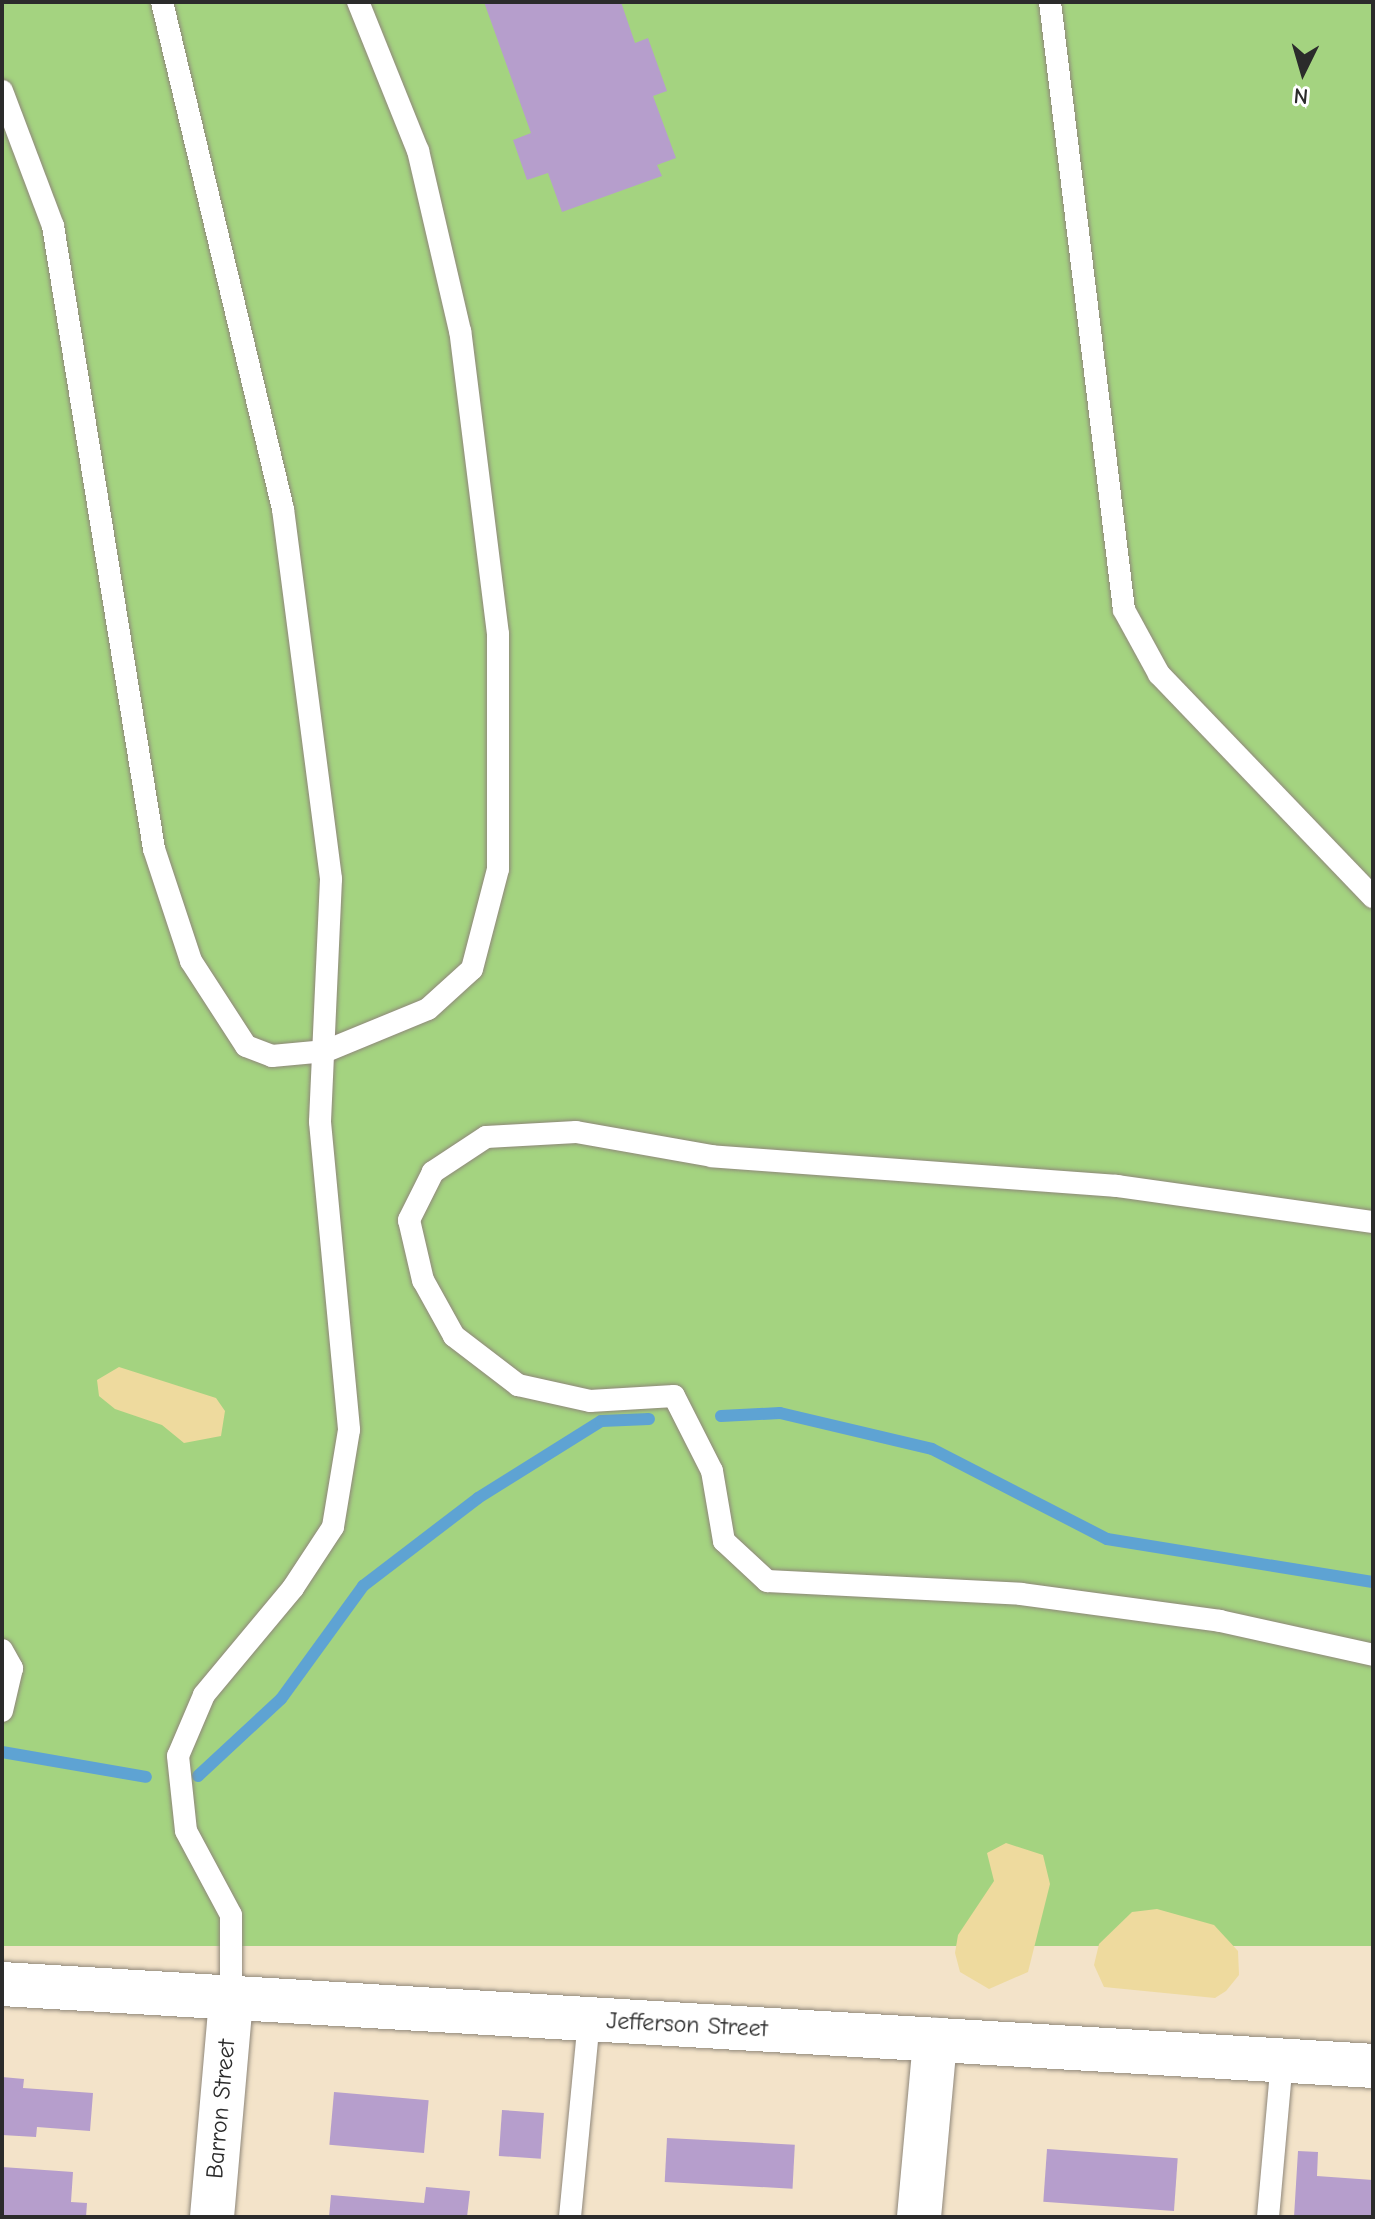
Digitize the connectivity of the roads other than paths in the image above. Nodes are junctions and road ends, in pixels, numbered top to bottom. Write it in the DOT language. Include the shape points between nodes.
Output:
graph roads {
  1 [pos="162,2"];
  2 [pos="358,2"];
  3 [pos="1050,2"];
  4 [pos="2,91"];
  5 [pos="1373,897"];
  6 [pos="326,1051"];
  7 [pos="1373,1222"];
  8 [pos="2,1650"];
  9 [pos="1373,1655"];
  10 [pos="2,1711"];
  11 [pos="2,1984"];
  12 [pos="231,2000"];
  13 [pos="589,2019"];
  14 [pos="935,2040"];
  15 [pos="1282,2061"];
  16 [pos="1373,2066"];
  17 [pos="212,2217"];
  18 [pos="570,2217"];
  19 [pos="919,2217"];
  20 [pos="1268,2217"];
  1 -- 6 [label="lane" via="283,509 331,879"];
  2 -- 6 [label="lane" via="418,151 460,331 498,634 498,869 472,969 428,1009"];
  3 -- 5 [label="lane" via="1124,610 1159,674"];
  4 -- 6 [label="lane" via="53,226 154,849 191,961 246,1046 272,1056"];
  6 -- 12 [label="lane" via="320,1122 349,1430 333,1527 293,1588 204,1695 178,1756 186,1831 231,1915"];
  7 -- 9 [label="lane" via="1117,1186 712,1156 576,1132 486,1137 433,1172 409,1220 423,1280 454,1336 518,1385 590,1401 674,1396 712,1471 724,1541 767,1581 1021,1594 1220,1621"];
  8 -- 10 [label="lane" via="12,1668"];
  11 -- 12 [label="street, Jefferson Street"];
  12 -- 13 [label="street, Jefferson Street"];
  12 -- 17 [label="street, Barron Street"];
  13 -- 14 [label="street, Jefferson Street"];
  13 -- 18 [label="lane"];
  14 -- 15 [label="street, Jefferson Street"];
  14 -- 19 [label="street"];
  15 -- 16 [label="street, Jefferson Street"];
  15 -- 20 [label="lane"];
}
